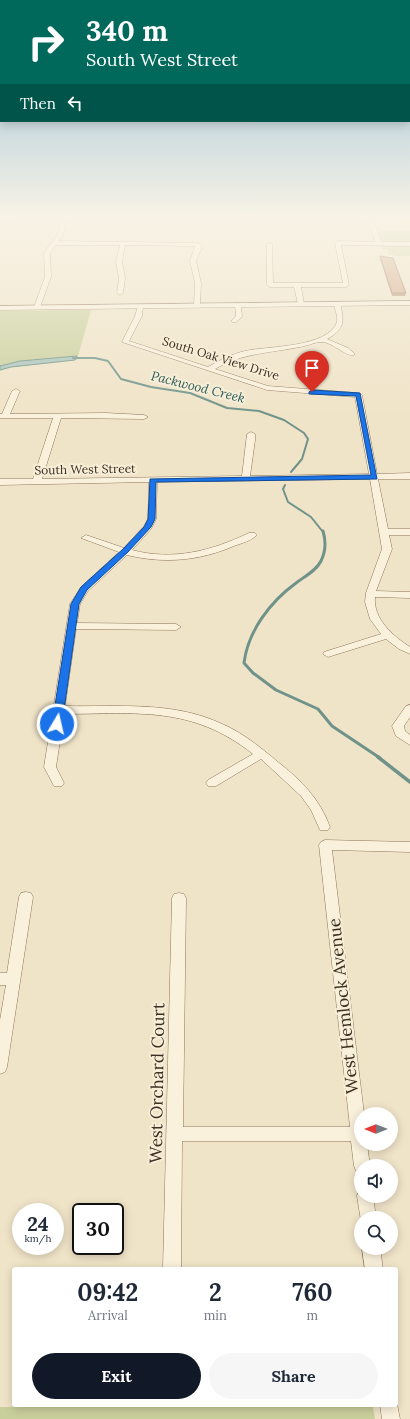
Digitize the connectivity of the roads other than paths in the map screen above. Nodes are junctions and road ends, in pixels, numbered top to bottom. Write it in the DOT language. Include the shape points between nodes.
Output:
graph roads {
  1 [pos="46,283"];
  2 [pos="121,283"];
  3 [pos="198,283"];
  4 [pos="270,283"];
  5 [pos="346,283"];
  6 [pos="297,285"];
  7 [pos="306,290"];
  8 [pos="120,293"];
  9 [pos="410,303"];
  10 [pos="305,304"];
  11 [pos="337,304"];
  12 [pos="238,305"];
  13 [pos="141,306"];
  14 [pos="197,306"];
  15 [pos="37,307"];
  16 [pos="0,308"];
  17 [pos="234,321"];
  18 [pos="321,339"];
  19 [pos="352,354"];
  20 [pos="208,369"];
  21 [pos="16,391"];
  22 [pos="58,415"];
  23 [pos="3,416"];
  24 [pos="144,417"];
  25 [pos="251,434"];
  26 [pos="410,476"];
  27 [pos="375,477"];
  28 [pos="246,479"];
  29 [pos="152,480"];
  30 [pos="0,482"];
  31 [pos="37,482"];
  32 [pos="386,532"];
  33 [pos="410,532"];
  34 [pos="252,535"];
  35 [pos="86,538"];
  36 [pos="126,551"];
  37 [pos="371,594"];
  38 [pos="410,595"];
  39 [pos="72,626"];
  40 [pos="176,627"];
  41 [pos="388,635"];
  42 [pos="409,650"];
  43 [pos="328,654"];
  44 [pos="410,709"];
  45 [pos="59,710"];
  46 [pos="410,741"];
  47 [pos="261,754"];
  48 [pos="58,783"];
  49 [pos="212,783"];
  50 [pos="324,827"];
  51 [pos="410,847"];
  52 [pos="26,897"];
  53 [pos="179,898"];
  54 [pos="7,979"];
  55 [pos="0,1068"];
  56 [pos="355,1107"];
  57 [pos="174,1134"];
  58 [pos="354,1134"];
  59 [pos="372,1255"];
  60 [pos="172,1267"];
  61 [pos="374,1267"];
  62 [pos="389,1407"];
  63 [pos="391,1419"];
  1 -- 15 [label="street"];
  2 -- 8 [label="street"];
  3 -- 14 [label="street"];
  4 -- 6 [label="street"];
  5 -- 7 [label="street"];
  6 -- 7 [label="street"];
  6 -- 10 [label="street"];
  7 -- 10 [label="street"];
  9 -- 11 [label="street"];
  10 -- 11 [label="street"];
  10 -- 12 [label="street"];
  11 -- 18 [label="street" via="340,317 338,326"];
  12 -- 14 [label="street"];
  12 -- 17 [label="street" via="239,317"];
  13 -- 14 [label="street"];
  13 -- 15 [label="street"];
  13 -- 20 [label="street, South Oak View Drive" via="140,317 129,330 125,342"];
  15 -- 16 [label="street"];
  18 -- 19 [label="street"];
  18 -- 20 [label="street" via="298,346 235,356"];
  20 -- 27 [label="street, South Oak View Drive" via="267,388 358,395"];
  21 -- 23 [label="street"];
  22 -- 23 [label="street"];
  22 -- 24 [label="street"];
  22 -- 31 [label="street"];
  25 -- 28 [label="street"];
  26 -- 27 [label="street, South West Street"];
  27 -- 28 [label="street, South West Street"];
  27 -- 32 [label="street"];
  28 -- 29 [label="street, South West Street"];
  29 -- 31 [label="street, South West Street"];
  29 -- 36 [label="street" via="152,519"];
  30 -- 31 [label="street, South West Street"];
  32 -- 33 [label="street"];
  32 -- 37 [label="street" via="388,549 385,563"];
  34 -- 36 [label="street" via="213,552 191,556 161,558"];
  35 -- 36 [label="street"];
  36 -- 39 [label="street" via="84,588 75,604"];
  37 -- 38 [label="street"];
  37 -- 41 [label="street" via="373,614"];
  39 -- 40 [label="street"];
  39 -- 45 [label="street"];
  41 -- 42 [label="street"];
  41 -- 43 [label="street"];
  44 -- 46 [label="street" via="398,726 400,733"];
  45 -- 47 [label="street" via="159,711 180,714 221,727"];
  45 -- 48 [label="street" via="50,767"];
  47 -- 49 [label="street"];
  47 -- 50 [label="street" via="300,787 320,814"];
  51 -- 56 [label="street, West Hemlock Avenue" via="325,846"];
  52 -- 54 [label="street"];
  53 -- 57 [label="street, West Orchard Court"];
  54 -- 55 [label="street"];
  57 -- 58 [label="street"];
  57 -- 60 [label="street, West Orchard Court"];
  59 -- 61 [label="street"];
  62 -- 63 [label="street"];
}
